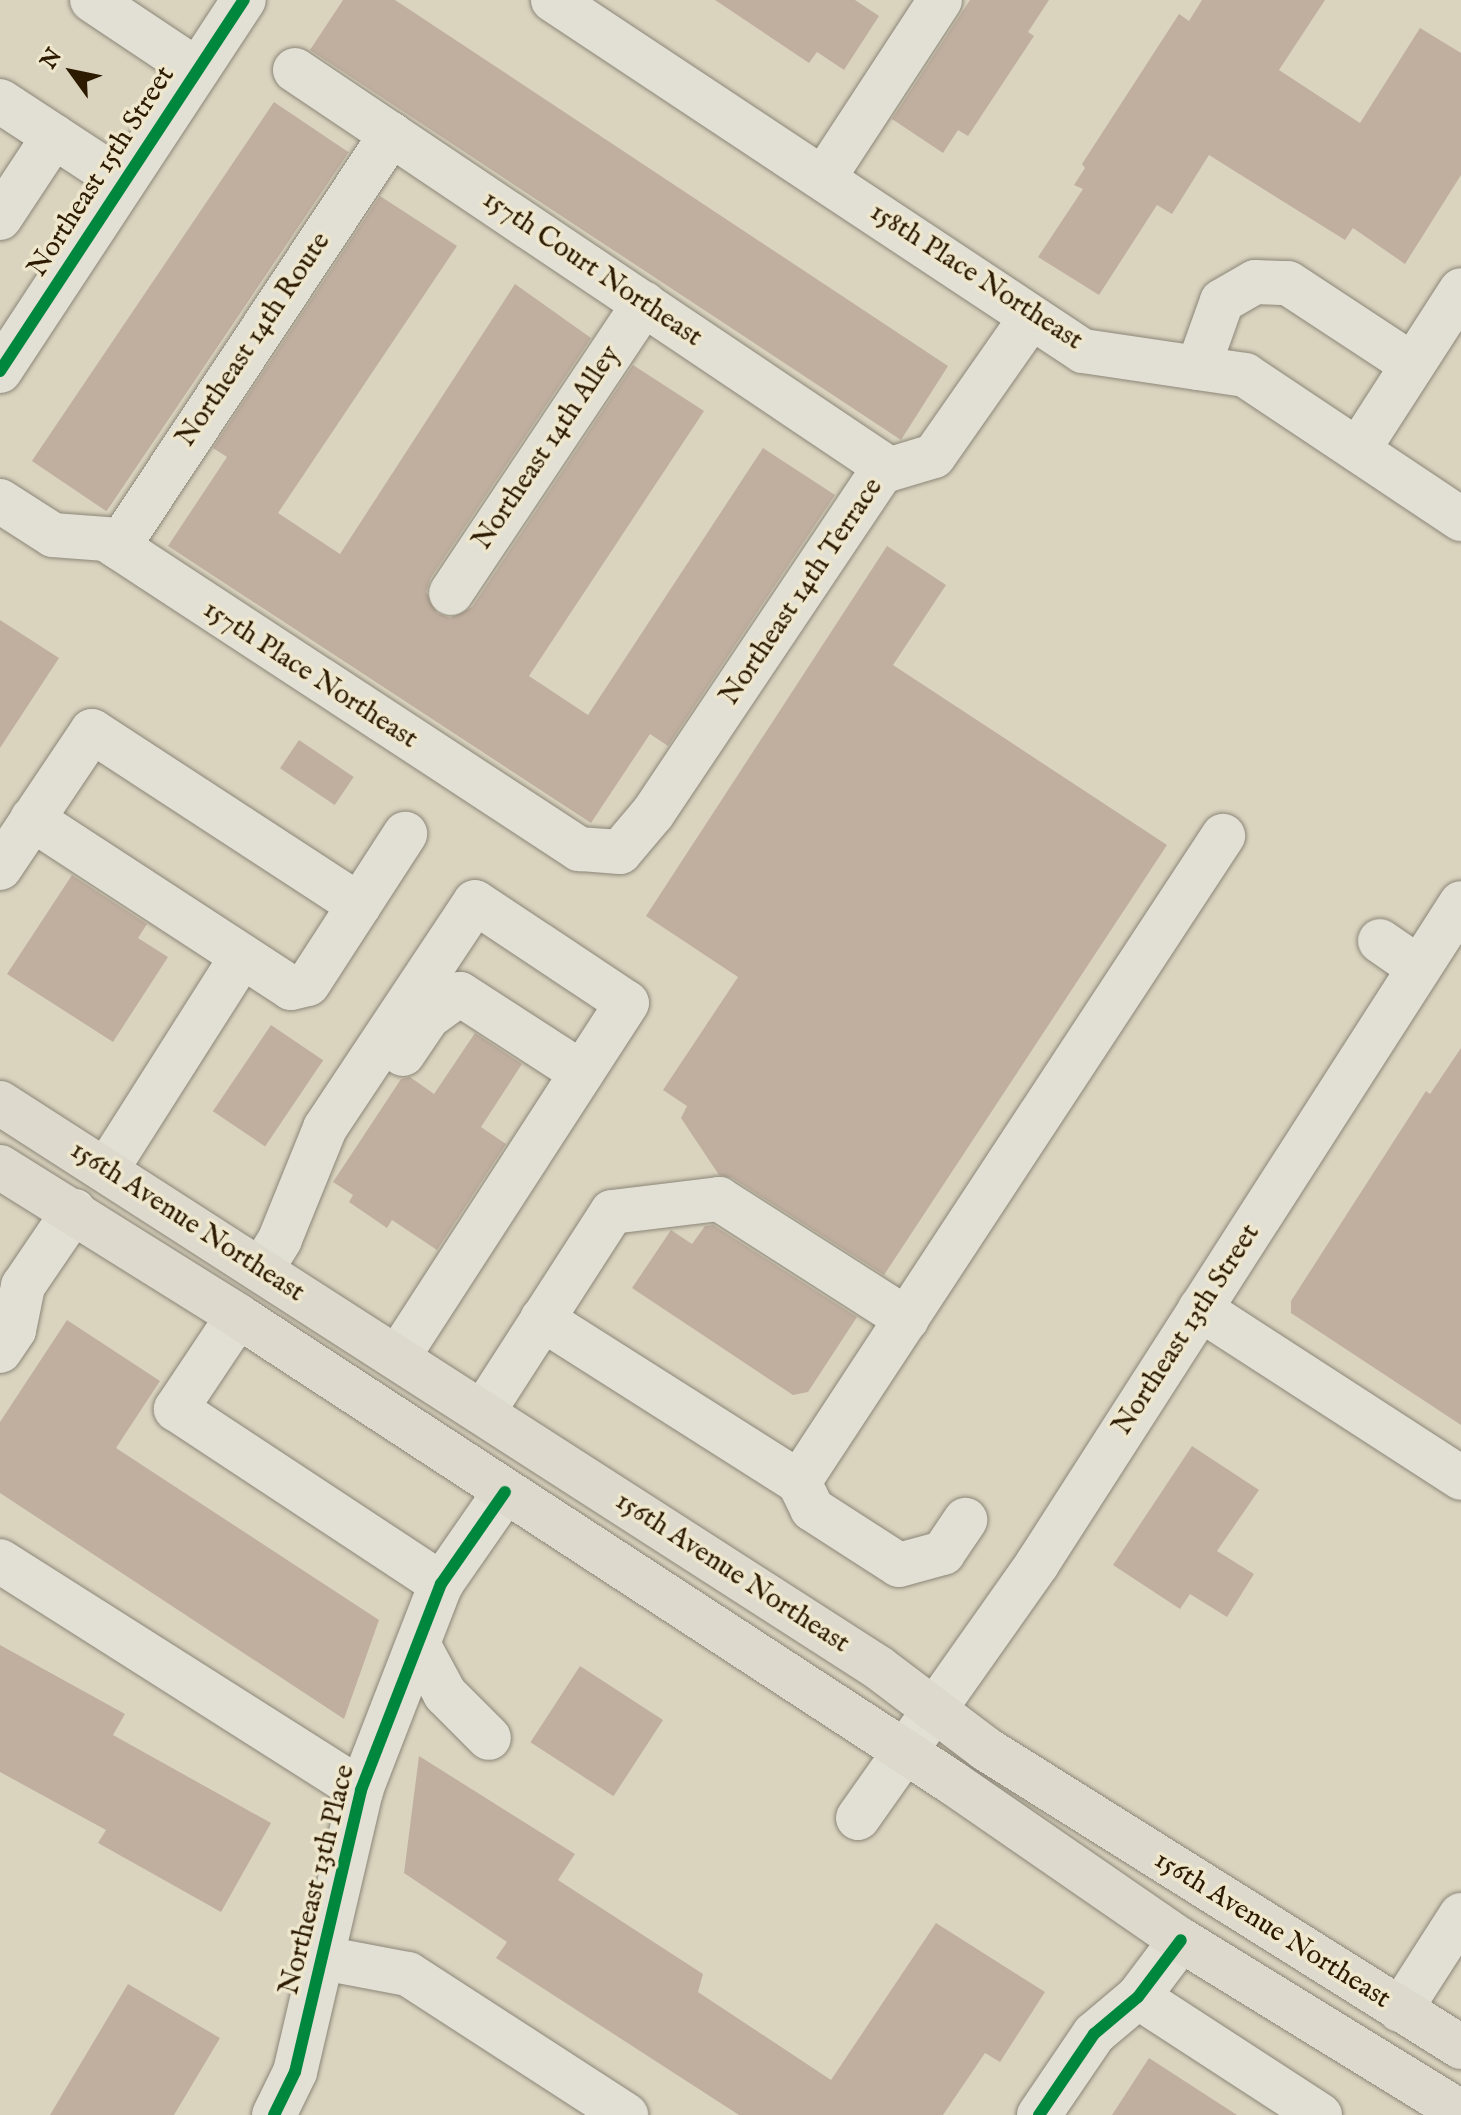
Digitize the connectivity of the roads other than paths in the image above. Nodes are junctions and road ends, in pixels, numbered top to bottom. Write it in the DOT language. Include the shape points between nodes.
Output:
graph roads {
  1 [pos="92,0"];
  2 [pos="244,0"];
  3 [pos="553,0"];
  4 [pos="932,3"];
  5 [pos="197,70"];
  6 [pos="295,70"];
  7 [pos="0,101"];
  8 [pos="391,134"];
  9 [pos="54,136"];
  10 [pos="825,176"];
  11 [pos="124,182"];
  12 [pos="0,218"];
  13 [pos="1461,290"];
  14 [pos="644,304"];
  15 [pos="1030,319"];
  16 [pos="1413,365"];
  17 [pos="1198,368"];
  18 [pos="0,371"];
  19 [pos="1358,450"];
  20 [pos="889,469"];
  21 [pos="0,501"];
  22 [pos="1461,519"];
  23 [pos="118,547"];
  24 [pos="451,593"];
  25 [pos="32,819"];
  26 [pos="405,834"];
  27 [pos="1223,836"];
  28 [pos="620,852"];
  29 [pos="0,868"];
  30 [pos="1461,903"];
  31 [pos="359,905"];
  32 [pos="1380,941"];
  33 [pos="242,956"];
  34 [pos="1419,968"];
  35 [pos="582,1073"];
  36 [pos="0,1103"];
  37 [pos="0,1167"];
  38 [pos="107,1169"];
  39 [pos="74,1211"];
  40 [pos="270,1254"];
  41 [pos="8,1284"];
  42 [pos="1200,1309"];
  43 [pos="238,1316"];
  44 [pos="542,1319"];
  45 [pos="907,1319"];
  46 [pos="0,1351"];
  47 [pos="398,1357"];
  48 [pos="483,1412"];
  49 [pos="1461,1478"];
  50 [pos="799,1482"];
  51 [pos="505,1492"];
  52 [pos="965,1520"];
  53 [pos="0,1561"];
  54 [pos="441,1584"];
  55 [pos="418,1644"];
  56 [pos="933,1709"];
  57 [pos="489,1738"];
  58 [pos="904,1750"];
  59 [pos="361,1790"];
  60 [pos="858,1818"];
  61 [pos="1461,1915"];
  62 [pos="1181,1940"];
  63 [pos="323,1958"];
  64 [pos="1138,1997"];
  65 [pos="1400,2010"];
  66 [pos="1461,2047"];
  67 [pos="1461,2112"];
  68 [pos="274,2115"];
  69 [pos="626,2115"];
  70 [pos="1039,2115"];
  71 [pos="1320,2115"];
  1 -- 5 [label="street"];
  2 -- 5 [label="street, Northeast 15th Street"];
  3 -- 10 [label="street, 158th Place Northeast"];
  4 -- 10 [label="street"];
  5 -- 11 [label="street, Northeast 15th Street"];
  6 -- 8 [label="street, 157th Court Northeast"];
  7 -- 9 [label="street"];
  8 -- 14 [label="street, 157th Court Northeast"];
  8 -- 23 [label="street, Northeast 14th Route"];
  9 -- 11 [label="street"];
  9 -- 12 [label="street"];
  10 -- 15 [label="street, 158th Place Northeast"];
  11 -- 18 [label="street, Northeast 15th Street"];
  13 -- 16 [label="street"];
  14 -- 20 [label="street, 157th Court Northeast"];
  14 -- 24 [label="street, Northeast 14th Alley"];
  15 -- 17 [label="street, 158th Place Northeast" via="1083,351"];
  15 -- 20 [label="street, Northeast 14th Terrace" via="934,456"];
  16 -- 17 [label="street" via="1288,283 1255,282 1222,301"];
  16 -- 19 [label="street"];
  17 -- 19 [label="street, 158th Place Northeast" via="1245,375"];
  19 -- 22 [label="street, 158th Place Northeast"];
  20 -- 28 [label="street, Northeast 14th Terrace" via="881,472 653,813"];
  21 -- 23 [label="street, 157th Place Northeast" via="53,535 106,539"];
  23 -- 28 [label="street, 157th Place Northeast" via="579,849"];
  25 -- 29 [label="street"];
  25 -- 31 [label="street" via="92,731"];
  25 -- 33 [label="street"];
  26 -- 31 [label="street"];
  27 -- 45 [label="street"];
  30 -- 34 [label="street, Northeast 13th Street"];
  31 -- 33 [label="street" via="308,984 291,988"];
  32 -- 34 [label="street"];
  33 -- 38 [label="street"];
  34 -- 42 [label="street, Northeast 13th Street"];
  35 -- 40 [label="street" via="460,994 428,1017"];
  35 -- 40 [label="street" via="627,1003 475,902 325,1128"];
  35 -- 47 [label="street"];
  36 -- 38 [label="main road, 156th Avenue Northeast"];
  37 -- 39 [label="main road, 156th Avenue Northeast"];
  38 -- 40 [label="main road, 156th Avenue Northeast"];
  39 -- 41 [label="street"];
  39 -- 43 [label="main road, 156th Avenue Northeast"];
  40 -- 47 [label="main road, 156th Avenue Northeast"];
  41 -- 46 [label="street" via="14,1330"];
  42 -- 49 [label="street"];
  42 -- 56 [label="street, Northeast 13th Street" via="1037,1564"];
  43 -- 51 [label="main road, 156th Avenue Northeast"];
  43 -- 54 [label="street" via="176,1409"];
  44 -- 45 [label="street" via="612,1212 719,1199"];
  44 -- 48 [label="street"];
  44 -- 50 [label="street"];
  45 -- 50 [label="street"];
  47 -- 48 [label="main road, 156th Avenue Northeast"];
  48 -- 56 [label="main road, 156th Avenue Northeast" via="866,1659"];
  50 -- 52 [label="street" via="812,1509 899,1565 943,1553"];
  51 -- 54 [label="street, Northeast 13th Place"];
  51 -- 58 [label="main road, 156th Avenue Northeast"];
  53 -- 59 [label="street"];
  54 -- 55 [label="street, Northeast 13th Place"];
  55 -- 57 [label="street" via="445,1694"];
  55 -- 59 [label="street, Northeast 13th Place"];
  56 -- 58 [label="street, Northeast 13th Street"];
  56 -- 65 [label="main road, 156th Avenue Northeast" via="986,1749"];
  58 -- 60 [label="street, Northeast 13th Street"];
  58 -- 62 [label="main road, 156th Avenue Northeast"];
  59 -- 63 [label="street, Northeast 13th Place"];
  61 -- 65 [label="street"];
  62 -- 64 [label="street"];
  62 -- 67 [label="main road, 156th Avenue Northeast"];
  63 -- 68 [label="street, Northeast 13th Place" via="295,2072"];
  63 -- 69 [label="street" via="408,1974"];
  64 -- 70 [label="street" via="1094,2034"];
  64 -- 71 [label="street"];
  65 -- 66 [label="main road, 156th Avenue Northeast"];
}
